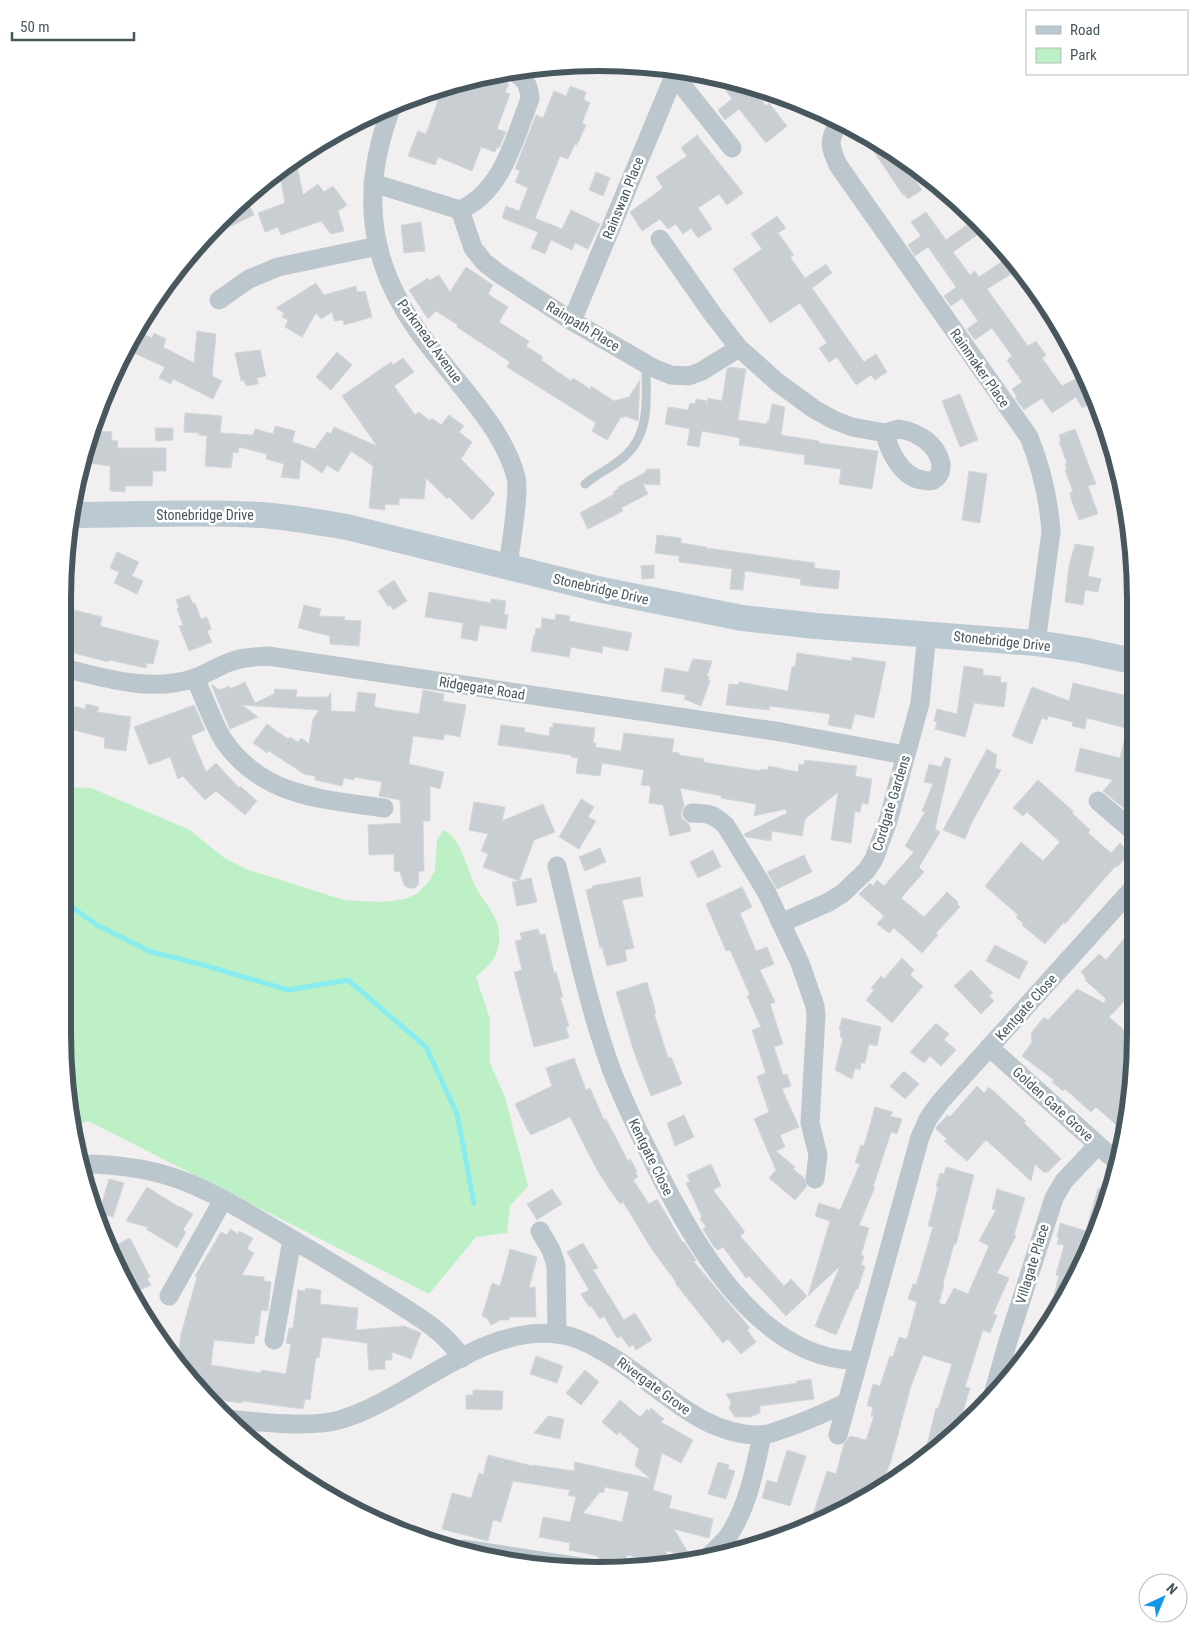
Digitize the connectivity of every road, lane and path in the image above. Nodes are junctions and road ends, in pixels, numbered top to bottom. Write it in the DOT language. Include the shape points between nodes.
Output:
graph roads {
  1 [pos="520,77"];
  2 [pos="673,77"];
  3 [pos="679,78"];
  4 [pos="389,115"];
  5 [pos="836,128"];
  6 [pos="732,148"];
  7 [pos="373,183"];
  8 [pos="460,210"];
  9 [pos="660,239"];
  10 [pos="378,246"];
  11 [pos="218,300"];
  12 [pos="572,321"];
  13 [pos="739,348"];
  14 [pos="646,364"];
  15 [pos="885,434"];
  16 [pos="585,484"];
  17 [pos="78,515"];
  18 [pos="508,567"];
  19 [pos="927,633"];
  20 [pos="1036,642"];
  21 [pos="1127,660"];
  22 [pos="71,670"];
  23 [pos="195,678"];
  24 [pos="905,755"];
  25 [pos="1098,801"];
  26 [pos="384,808"];
  27 [pos="692,813"];
  28 [pos="1127,825"];
  29 [pos="557,866"];
  30 [pos="1127,895"];
  31 [pos="781,923"];
  32 [pos="989,1048"];
  33 [pos="1098,1145"];
  34 [pos="1112,1158"];
  35 [pos="87,1164"];
  36 [pos="815,1179"];
  37 [pos="223,1200"];
  38 [pos="540,1231"];
  39 [pos="292,1240"];
  40 [pos="169,1296"];
  41 [pos="558,1334"];
  42 [pos="274,1340"];
  43 [pos="462,1358"];
  44 [pos="858,1361"];
  45 [pos="997,1381"];
  46 [pos="846,1403"];
  47 [pos="239,1420"];
  48 [pos="762,1435"];
  49 [pos="838,1435"];
  50 [pos="716,1549"];
  1 -- 8 [label="street" via="529,88 530,100 500,173 478,201"];
  2 -- 12 [label="street, Rainswan Place"];
  3 -- 6 [label="street, Rainswan Place"];
  4 -- 7 [label="street, Parkmead Avenue"];
  5 -- 20 [label="street, Rainmaker Place" via="831,136 838,166 1029,437 1035,452 1051,532"];
  7 -- 8 [label="street"];
  7 -- 10 [label="street, Parkmead Avenue" via="373,219"];
  8 -- 12 [label="street, Rainpath Place" via="473,248 484,262"];
  9 -- 13 [label="street"];
  10 -- 11 [label="street" via="278,267 249,279"];
  10 -- 18 [label="street, Parkmead Avenue" via="390,284 401,305 492,425 509,455 516,479"];
  12 -- 14 [label="street, Rainpath Place"];
  13 -- 14 [label="street, Rainpath Place" via="689,376 671,375"];
  13 -- 15 [label="street" via="814,410 852,427"];
  14 -- 16 [label="lane" via="642,432 626,455"];
  17 -- 18 [label="street, Stonebridge Drive" via="223,514 307,520"];
  18 -- 19 [label="street, Stonebridge Drive" via="674,606 742,618"];
  19 -- 20 [label="street, Stonebridge Drive"];
  19 -- 24 [label="street, Cordgate Gardens" via="920,703"];
  20 -- 21 [label="street, Stonebridge Drive"];
  22 -- 23 [label="street, Ridgegate Road" via="148,686"];
  23 -- 24 [label="street, Ridgegate Road" via="230,661 268,656 772,731"];
  23 -- 26 [label="street" via="223,739 237,757 259,776 296,793"];
  24 -- 31 [label="street, Cordgate Gardens" via="880,844 867,870 829,902"];
  25 -- 28 [label="street"];
  27 -- 31 [label="street" via="717,817 726,826 767,893"];
  29 -- 44 [label="street, Kentgate Close" via="592,1008 613,1073 667,1191 699,1246 727,1284 763,1323 783,1337 825,1357"];
  30 -- 32 [label="street, Kentgate Close"];
  31 -- 36 [label="street" via="815,1006 810,1123 818,1155"];
  32 -- 33 [label="street, Golden Gate Grove"];
  32 -- 44 [label="street, Kentgate Close" via="940,1102 920,1137"];
  33 -- 34 [label="street, Golden Gate Grove"];
  33 -- 45 [label="street, Villagate Place" via="1064,1181 1054,1198"];
  35 -- 37 [label="street" via="112,1164 148,1171 190,1184"];
  37 -- 39 [label="street"];
  37 -- 40 [label="street"];
  38 -- 41 [label="street" via="556,1265"];
  39 -- 42 [label="street"];
  39 -- 43 [label="street" via="438,1330"];
  41 -- 43 [label="street, Rivergate Grove" via="525,1335 503,1340"];
  41 -- 48 [label="street, Rivergate Grove" via="582,1340 613,1356 705,1422"];
  43 -- 47 [label="street, Rivergate Grove" via="366,1411 336,1421 308,1424"];
  44 -- 46 [label="street, Kentgate Close"];
  46 -- 48 [label="street, Rivergate Grove" via="804,1422"];
  46 -- 49 [label="street, Kentgate Close"];
  48 -- 50 [label="street" via="741,1510 728,1536"];
}
